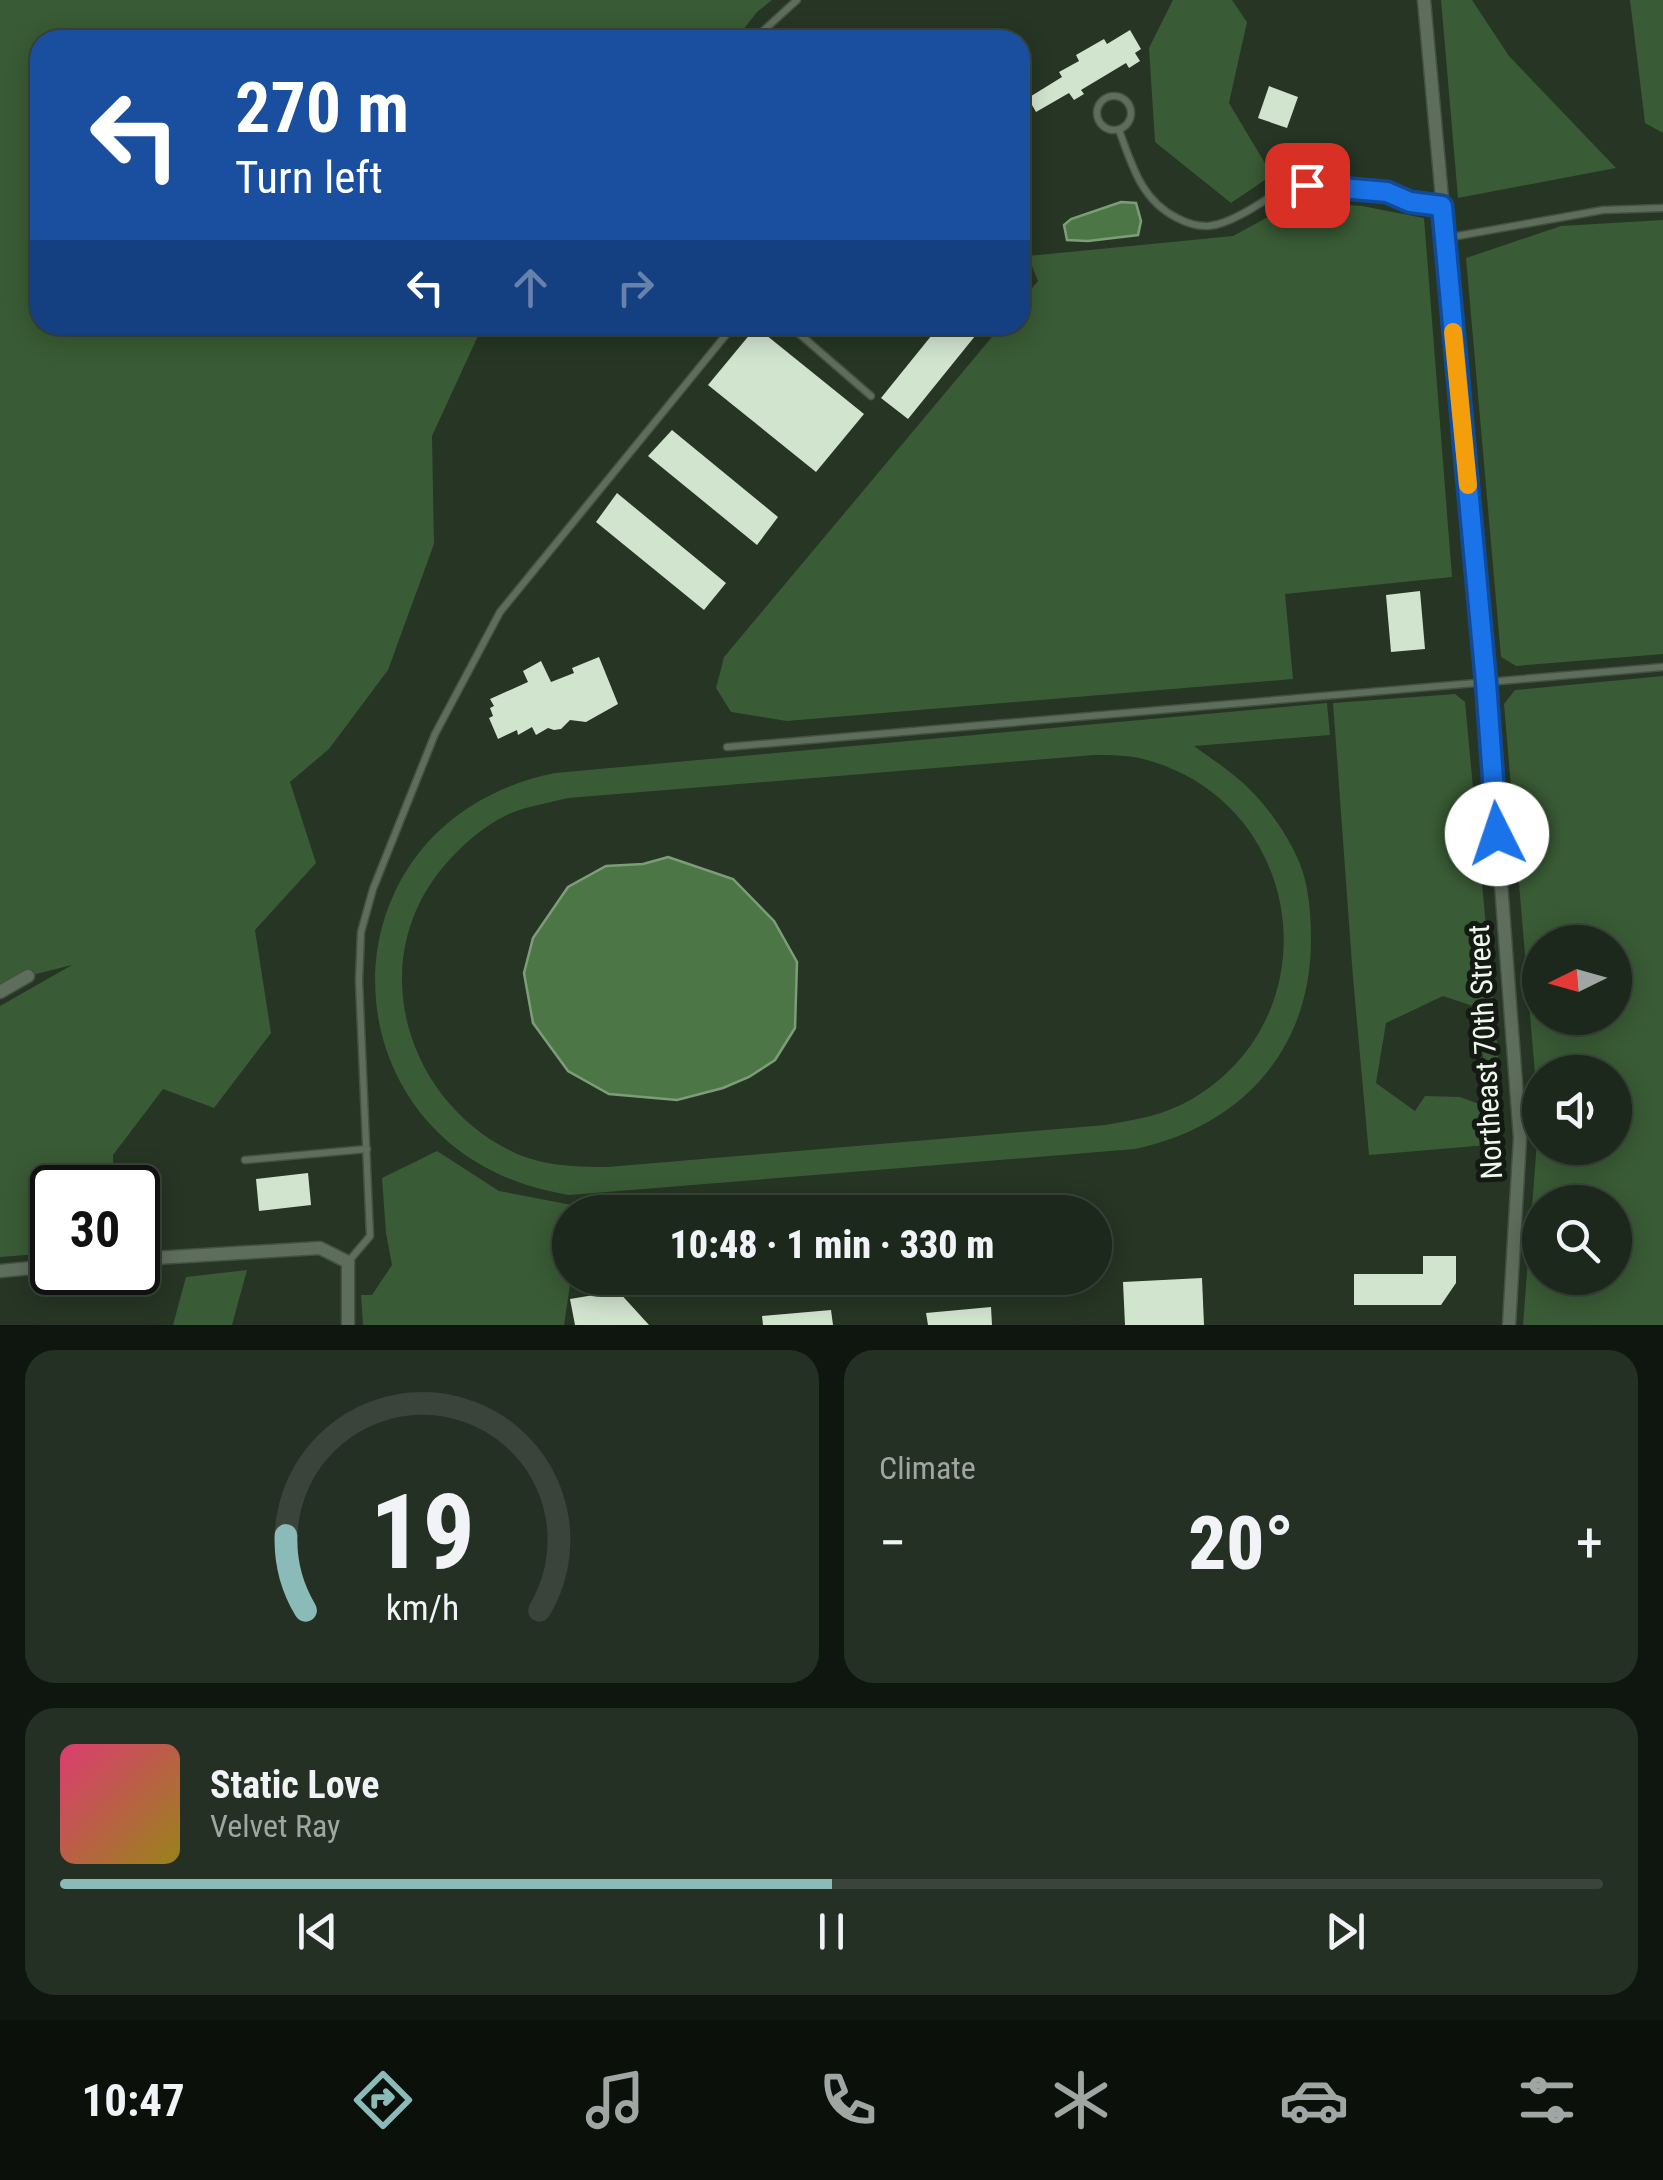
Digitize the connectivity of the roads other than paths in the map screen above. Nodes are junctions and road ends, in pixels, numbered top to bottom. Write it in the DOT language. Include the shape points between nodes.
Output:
graph roads {
  1 [pos="797,0"];
  2 [pos="1424,0"];
  3 [pos="764,30"];
  4 [pos="1120,130"];
  5 [pos="1442,206"];
  6 [pos="1663,208"];
  7 [pos="1445,238"];
  8 [pos="726,335"];
  9 [pos="801,335"];
  10 [pos="871,396"];
  11 [pos="1663,667"];
  12 [pos="1486,682"];
  13 [pos="727,747"];
  14 [pos="28,976"];
  15 [pos="0,992"];
  16 [pos="367,1149"];
  17 [pos="246,1160"];
  18 [pos="160,1257"];
  19 [pos="348,1262"];
  20 [pos="30,1268"];
  21 [pos="0,1271"];
  22 [pos="348,1325"];
  23 [pos="1509,1325"];
  1 -- 3 [label="lane"];
  2 -- 5 [label="street, Northeast 70th Street"];
  4 -- 4 [label="lane" via="1131,108 1109,97 1099,105 1098,118"];
  4 -- 5 [label="lane" via="1150,198 1187,223 1222,224 1272,194 1307,185 1387,192"];
  5 -- 7 [label="street, Northeast 70th Street"];
  6 -- 7 [label="lane" via="1603,210"];
  7 -- 12 [label="street, Northeast 70th Street"];
  8 -- 16 [label="lane" via="500,612 435,734 361,932"];
  9 -- 10 [label="lane"];
  11 -- 12 [label="lane"];
  12 -- 13 [label="lane"];
  12 -- 23 [label="street, Northeast 70th Street" via="1520,1138"];
  14 -- 15 [label="street"];
  16 -- 17 [label="lane"];
  16 -- 19 [label="lane" via="370,1236"];
  18 -- 19 [label="street" via="320,1248"];
  19 -- 22 [label="street"];
  20 -- 21 [label="street"];
}
